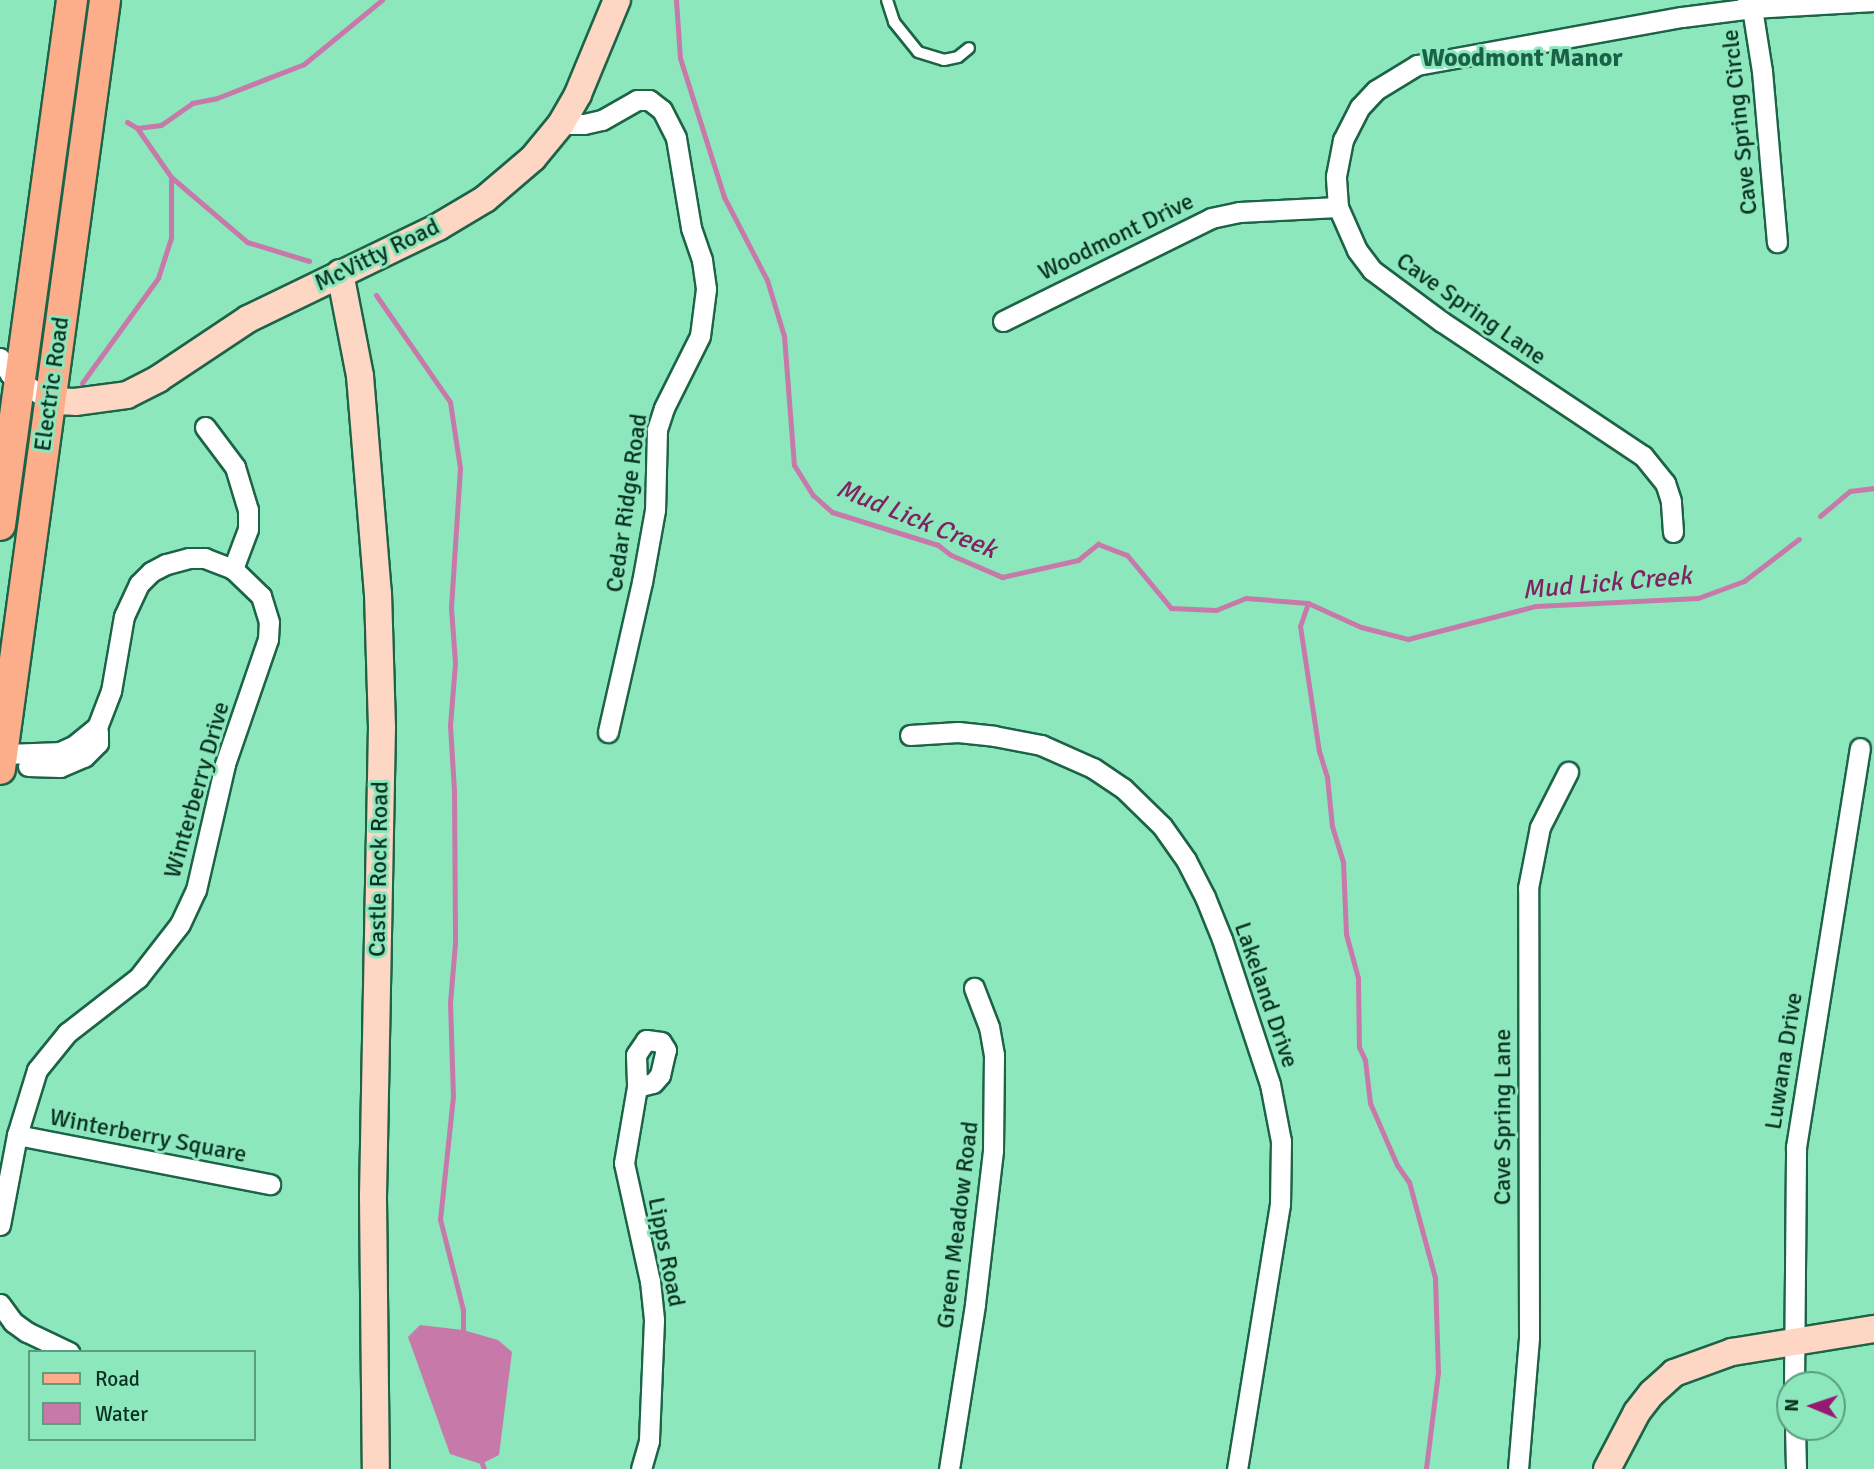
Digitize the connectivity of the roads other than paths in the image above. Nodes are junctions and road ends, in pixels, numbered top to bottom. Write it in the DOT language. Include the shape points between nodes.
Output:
graph roads {
  1 [pos="72,0"];
  2 [pos="105,0"];
  3 [pos="617,0"];
  4 [pos="887,0"];
  5 [pos="1874,1"];
  6 [pos="1750,4"];
  7 [pos="969,48"];
  8 [pos="561,124"];
  9 [pos="1338,207"];
  10 [pos="1777,242"];
  11 [pos="340,272"];
  12 [pos="1003,321"];
  13 [pos="8,385"];
  14 [pos="50,401"];
  15 [pos="205,427"];
  16 [pos="0,525"];
  17 [pos="1673,532"];
  18 [pos="233,569"];
  19 [pos="608,732"];
  20 [pos="910,736"];
  21 [pos="1860,748"];
  22 [pos="1,759"];
  23 [pos="1568,772"];
  24 [pos="974,988"];
  25 [pos="636,1087"];
  26 [pos="17,1135"];
  27 [pos="270,1184"];
  28 [pos="0,1225"];
  29 [pos="0,1304"];
  30 [pos="1874,1329"];
  31 [pos="1793,1340"];
  32 [pos="65,1350"];
  33 [pos="1794,1371"];
  34 [pos="1795,1441"];
  35 [pos="376,1469"];
  36 [pos="641,1469"];
  37 [pos="949,1469"];
  38 [pos="1237,1469"];
  39 [pos="1518,1469"];
  40 [pos="1607,1469"];
  41 [pos="1796,1469"];
  1 -- 13 [label="main road, Electric Road"];
  2 -- 14 [label="main road, Electric Road"];
  3 -- 8 [label="street, McVitty Road"];
  4 -- 7 [label="lane" via="894,22 918,52 944,60"];
  5 -- 6 [label="street, Cave Spring Lane"];
  6 -- 9 [label="street, Cave Spring Lane" via="1417,65 1376,90 1350,123 1338,158"];
  6 -- 10 [label="street, Cave Spring Circle" via="1762,71"];
  8 -- 11 [label="street, McVitty Road" via="533,158 485,199 438,227"];
  8 -- 19 [label="street, Cedar Ridge Road" via="602,120 637,100 649,100 662,110 676,138 706,289 700,336 657,430 655,510"];
  9 -- 12 [label="street, Woodmont Drive" via="1239,212 1211,218"];
  9 -- 17 [label="street, Cave Spring Lane" via="1357,250 1386,282 1643,456 1665,483"];
  11 -- 14 [label="street, McVitty Road" via="248,319 127,396"];
  11 -- 35 [label="street, Castle Rock Road" via="360,376 378,593 382,727 373,1198"];
  13 -- 14 [label="street"];
  13 -- 16 [label="main road, Electric Road"];
  14 -- 22 [label="main road, Electric Road"];
  15 -- 18 [label="street" via="235,467 246,499 248,529"];
  18 -- 22 [label="street, Winterberry Drive" via="205,558 189,558 166,564 139,584 124,617 111,691 98,724 98,743 84,757 60,767"];
  18 -- 26 [label="street, Winterberry Drive" via="261,596 269,622 268,639 225,764 196,890 180,924 138,978 50,1050 37,1070"];
  20 -- 38 [label="street, Lakeland Drive" via="958,732 994,736 1041,745 1093,768 1130,794 1162,826 1205,897 1262,1058 1281,1141 1280,1204"];
  21 -- 31 [label="street, Luwana Drive" via="1796,1147"];
  23 -- 39 [label="street, Cave Spring Lane" via="1540,827 1528,888 1529,1337"];
  24 -- 37 [label="street, Green Meadow Road" via="994,1055 994,1138 975,1304"];
  25 -- 36 [label="street, Lipps Road" via="624,1163 654,1320 649,1441"];
  26 -- 27 [label="street, Winterberry Square"];
  26 -- 28 [label="street, Winterberry Drive"];
  29 -- 32 [label="street" via="27,1332"];
  30 -- 31 [label="street"];
  31 -- 33 [label="street, Luwana Drive"];
  31 -- 40 [label="street" via="1732,1352 1674,1373 1637,1412"];
  34 -- 41 [label="street"];
}
